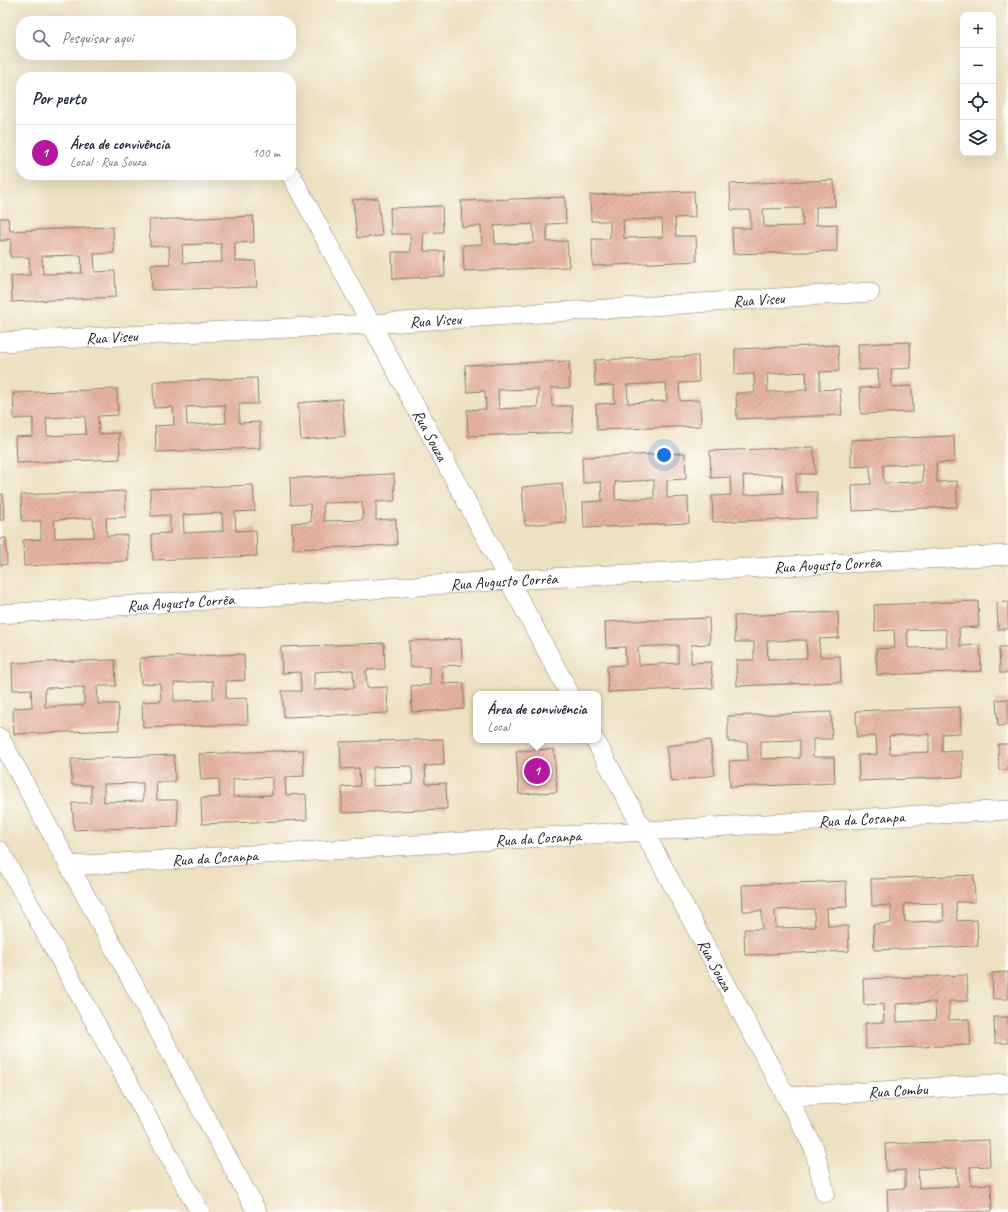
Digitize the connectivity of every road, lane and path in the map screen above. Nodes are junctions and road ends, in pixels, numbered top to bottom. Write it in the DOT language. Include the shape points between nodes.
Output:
graph roads {
  1 [pos="294,180"];
  2 [pos="870,292"];
  3 [pos="371,324"];
  4 [pos="0,342"];
  5 [pos="1008,555"];
  6 [pos="509,580"];
  7 [pos="0,614"];
  8 [pos="568,691"];
  9 [pos="0,738"];
  10 [pos="597,743"];
  11 [pos="1008,810"];
  12 [pos="644,831"];
  13 [pos="0,851"];
  14 [pos="69,866"];
  15 [pos="5,869"];
  16 [pos="1008,1083"];
  17 [pos="787,1097"];
  18 [pos="825,1193"];
  19 [pos="200,1212"];
  20 [pos="257,1212"];
  1 -- 3 [label="street, Rua Souza"];
  2 -- 3 [label="street, Rua Viseu"];
  3 -- 4 [label="street, Rua Viseu"];
  3 -- 6 [label="street, Rua Souza"];
  5 -- 6 [label="street, Rua Augusto Corrêa"];
  6 -- 7 [label="street, Rua Augusto Corrêa"];
  6 -- 8 [label="street, Rua Souza"];
  9 -- 14 [label="street"];
  10 -- 12 [label="street, Rua Souza"];
  11 -- 12 [label="street, Rua da Cosanpa"];
  12 -- 14 [label="street, Rua da Cosanpa"];
  12 -- 17 [label="street, Rua Souza"];
  13 -- 15 [label="street"];
  14 -- 20 [label="street"];
  15 -- 19 [label="street"];
  16 -- 17 [label="street, Rua Combu"];
  17 -- 18 [label="street, Rua Souza" via="814,1148"];
}
